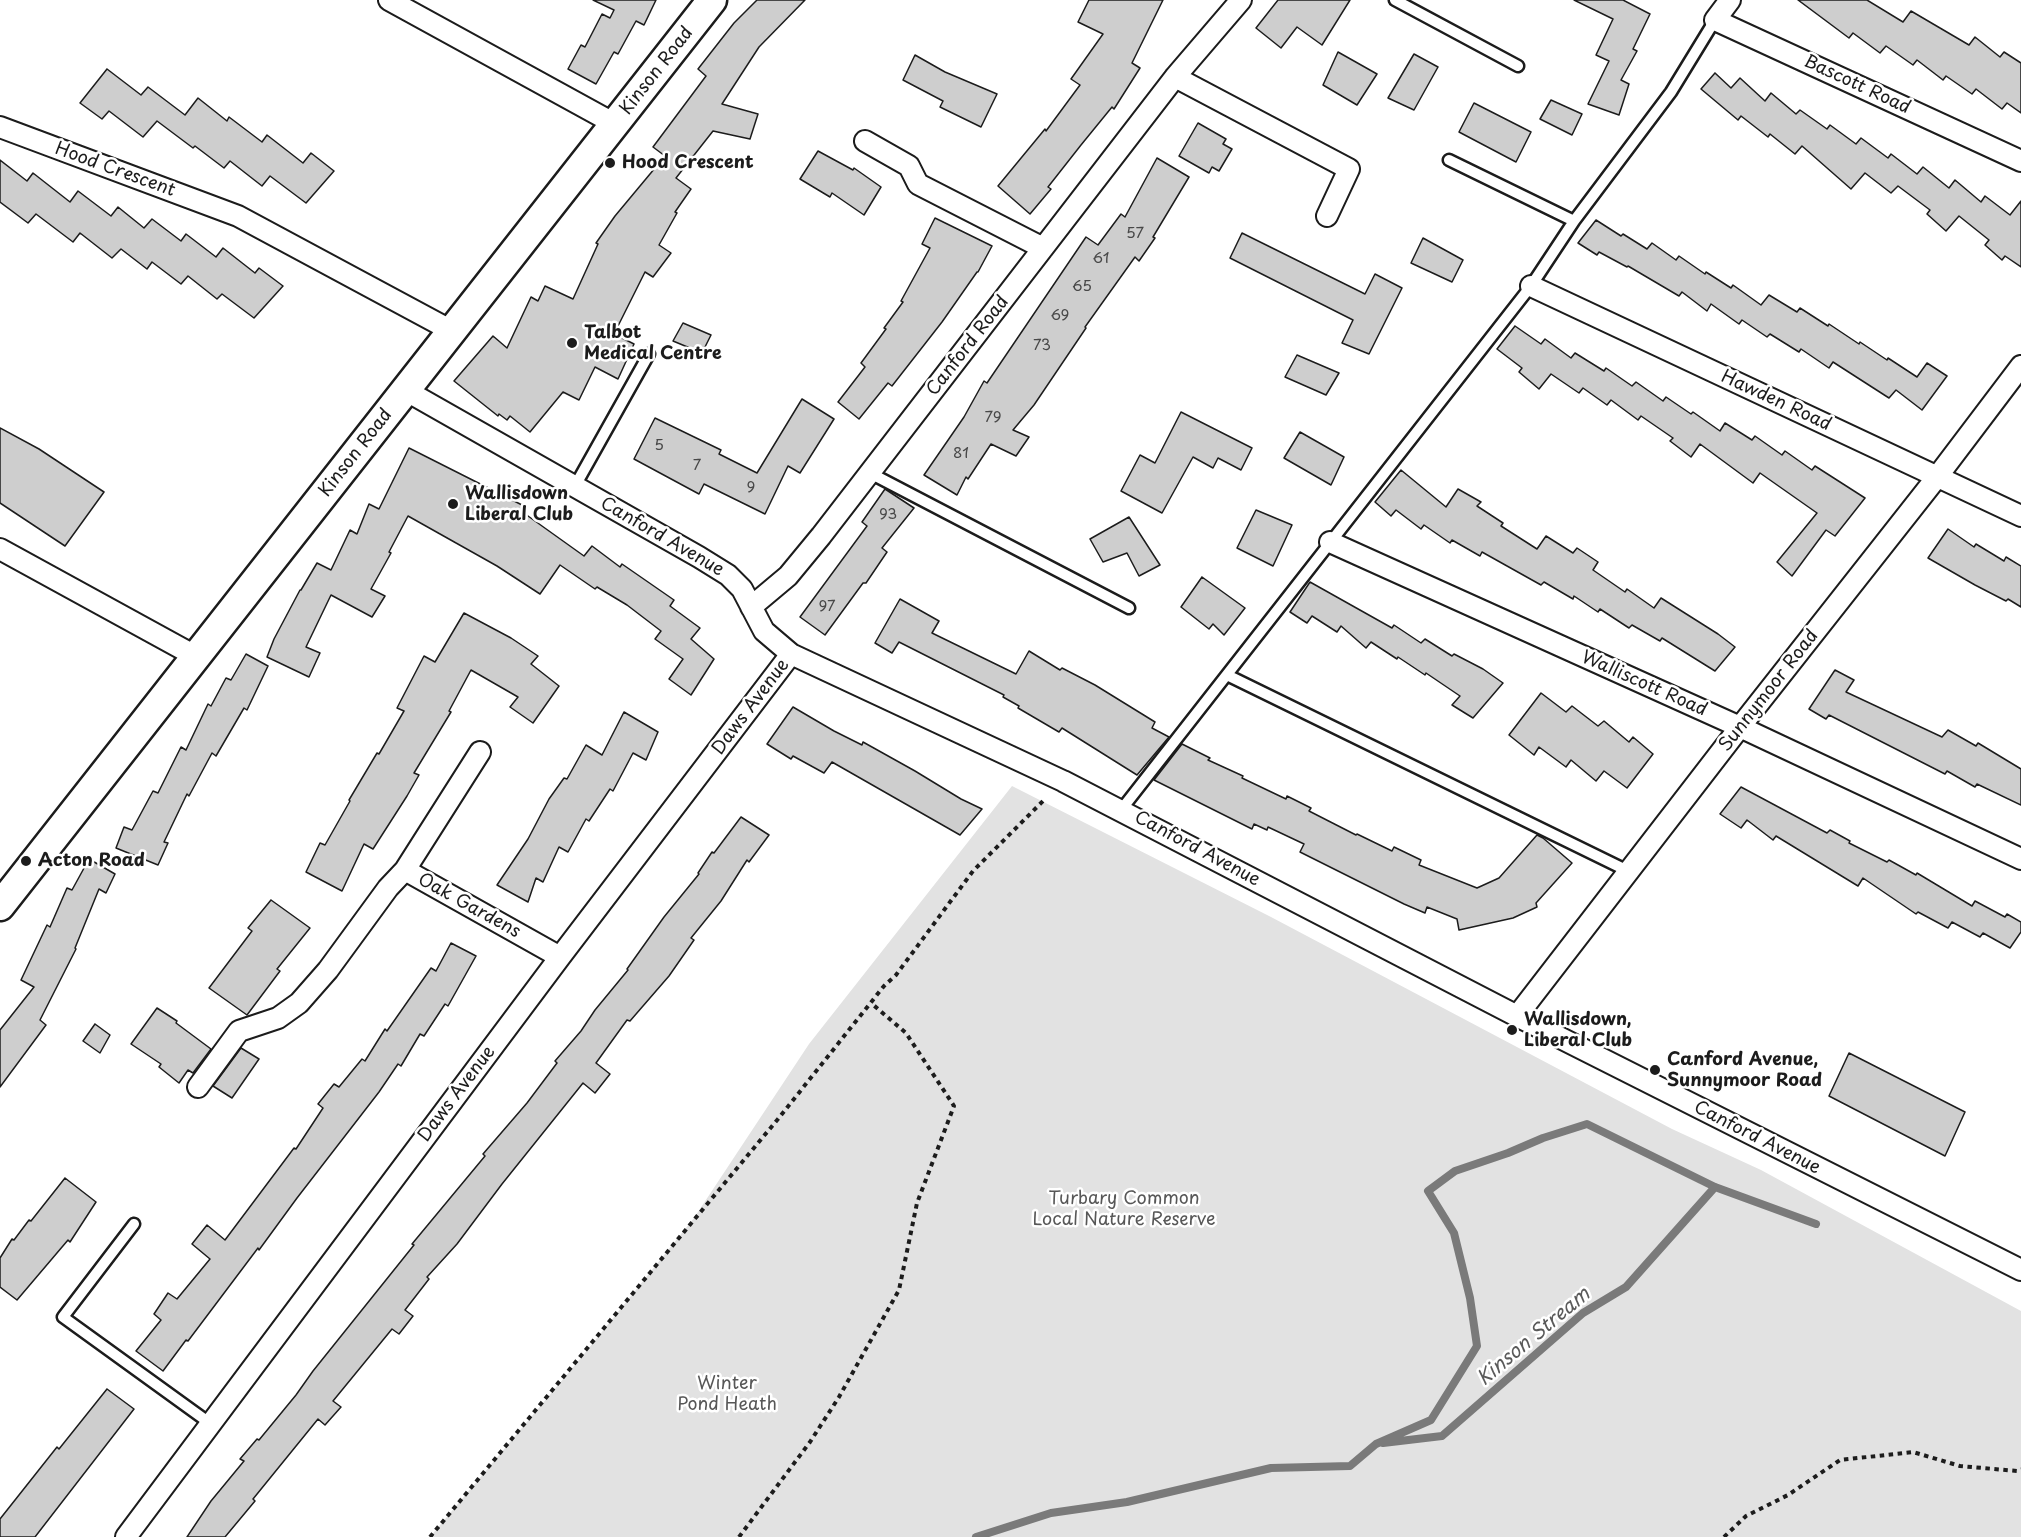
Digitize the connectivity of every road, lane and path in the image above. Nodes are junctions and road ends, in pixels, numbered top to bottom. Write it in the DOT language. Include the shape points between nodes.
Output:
graph roads {
  1 [pos="388,0"];
  2 [pos="712,0"];
  3 [pos="1241,0"];
  4 [pos="1395,0"];
  5 [pos="1730,0"];
  6 [pos="1715,20"];
  7 [pos="1518,66"];
  8 [pos="1175,77"];
  9 [pos="615,124"];
  10 [pos="0,127"];
  11 [pos="866,141"];
  12 [pos="1449,160"];
  13 [pos="2021,161"];
  14 [pos="1327,216"];
  15 [pos="1574,221"];
  16 [pos="1043,248"];
  17 [pos="1531,286"];
  18 [pos="452,331"];
  19 [pos="649,354"];
  20 [pos="2021,366"];
  21 [pos="405,390"];
  22 [pos="870,473"];
  23 [pos="1938,477"];
  24 [pos="575,486"];
  25 [pos="2021,516"];
  26 [pos="1330,542"];
  27 [pos="0,549"];
  28 [pos="751,607"];
  29 [pos="1129,608"];
  30 [pos="791,654"];
  31 [pos="197,657"];
  32 [pos="1227,675"];
  33 [pos="1740,727"];
  34 [pos="480,752"];
  35 [pos="1063,781"];
  36 [pos="1121,810"];
  37 [pos="2021,859"];
  38 [pos="405,870"];
  39 [pos="1630,872"];
  40 [pos="0,906"];
  41 [pos="560,957"];
  42 [pos="871,1003"];
  43 [pos="1517,1017"];
  44 [pos="198,1087"];
  45 [pos="134,1224"];
  46 [pos="2021,1270"];
  47 [pos="211,1424"];
  48 [pos="2021,1469"];
  49 [pos="126,1537"];
  50 [pos="430,1537"];
  51 [pos="739,1537"];
  52 [pos="1724,1537"];
  1 -- 9 [label="street"];
  2 -- 9 [label="street, Kinson Road"];
  3 -- 8 [label="street, Canford Road"];
  4 -- 7 [label="lane"];
  5 -- 6 [label="street"];
  6 -- 13 [label="street, Bascott Road"];
  6 -- 15 [label="lane" via="1671,92"];
  8 -- 14 [label="street" via="1349,169"];
  8 -- 16 [label="street, Canford Road"];
  9 -- 18 [label="street, Kinson Road"];
  10 -- 18 [label="street, Hood Crescent" via="238,216"];
  11 -- 16 [label="street" via="909,166 918,184"];
  12 -- 15 [label="lane"];
  15 -- 17 [label="lane"];
  16 -- 22 [label="street, Canford Road"];
  17 -- 23 [label="street, Hawden Road"];
  17 -- 26 [label="lane"];
  18 -- 21 [label="street, Kinson Road"];
  19 -- 24 [label="lane"];
  20 -- 23 [label="street, Sunnymoor Road"];
  21 -- 24 [label="street, Canford Avenue"];
  21 -- 31 [label="street, Kinson Road"];
  22 -- 28 [label="street, Canford Road" via="788,576"];
  22 -- 29 [label="lane"];
  23 -- 25 [label="street, Hawden Road"];
  23 -- 33 [label="street, Sunnymoor Road"];
  24 -- 28 [label="street, Canford Avenue" via="728,575 742,589"];
  26 -- 32 [label="lane"];
  26 -- 33 [label="street, Walliscott Road"];
  27 -- 31 [label="street"];
  28 -- 30 [label="street, Canford Avenue" via="764,631"];
  30 -- 35 [label="street, Canford Avenue"];
  30 -- 41 [label="street, Daws Avenue"];
  31 -- 40 [label="street, Kinson Road"];
  32 -- 36 [label="lane"];
  32 -- 39 [label="lane"];
  33 -- 37 [label="street, Walliscott Road"];
  33 -- 39 [label="street, Sunnymoor Road"];
  34 -- 38 [label="street, Oak Gardens"];
  35 -- 36 [label="street, Canford Avenue"];
  35 -- 42 [label="path" via="973,871"];
  36 -- 43 [label="street, Canford Avenue"];
  38 -- 41 [label="street, Oak Gardens"];
  38 -- 44 [label="street" via="299,1003 278,1018 239,1031"];
  39 -- 43 [label="street, Sunnymoor Road"];
  41 -- 47 [label="street, Daws Avenue"];
  42 -- 50 [label="path"];
  42 -- 51 [label="path" via="906,1033 954,1106 917,1203 900,1290 810,1442"];
  43 -- 46 [label="street, Canford Avenue"];
  45 -- 47 [label="lane" via="63,1317"];
  47 -- 49 [label="street, Daws Avenue"];
  48 -- 52 [label="path" via="1960,1466 1913,1452 1840,1460 1746,1516"];
}
